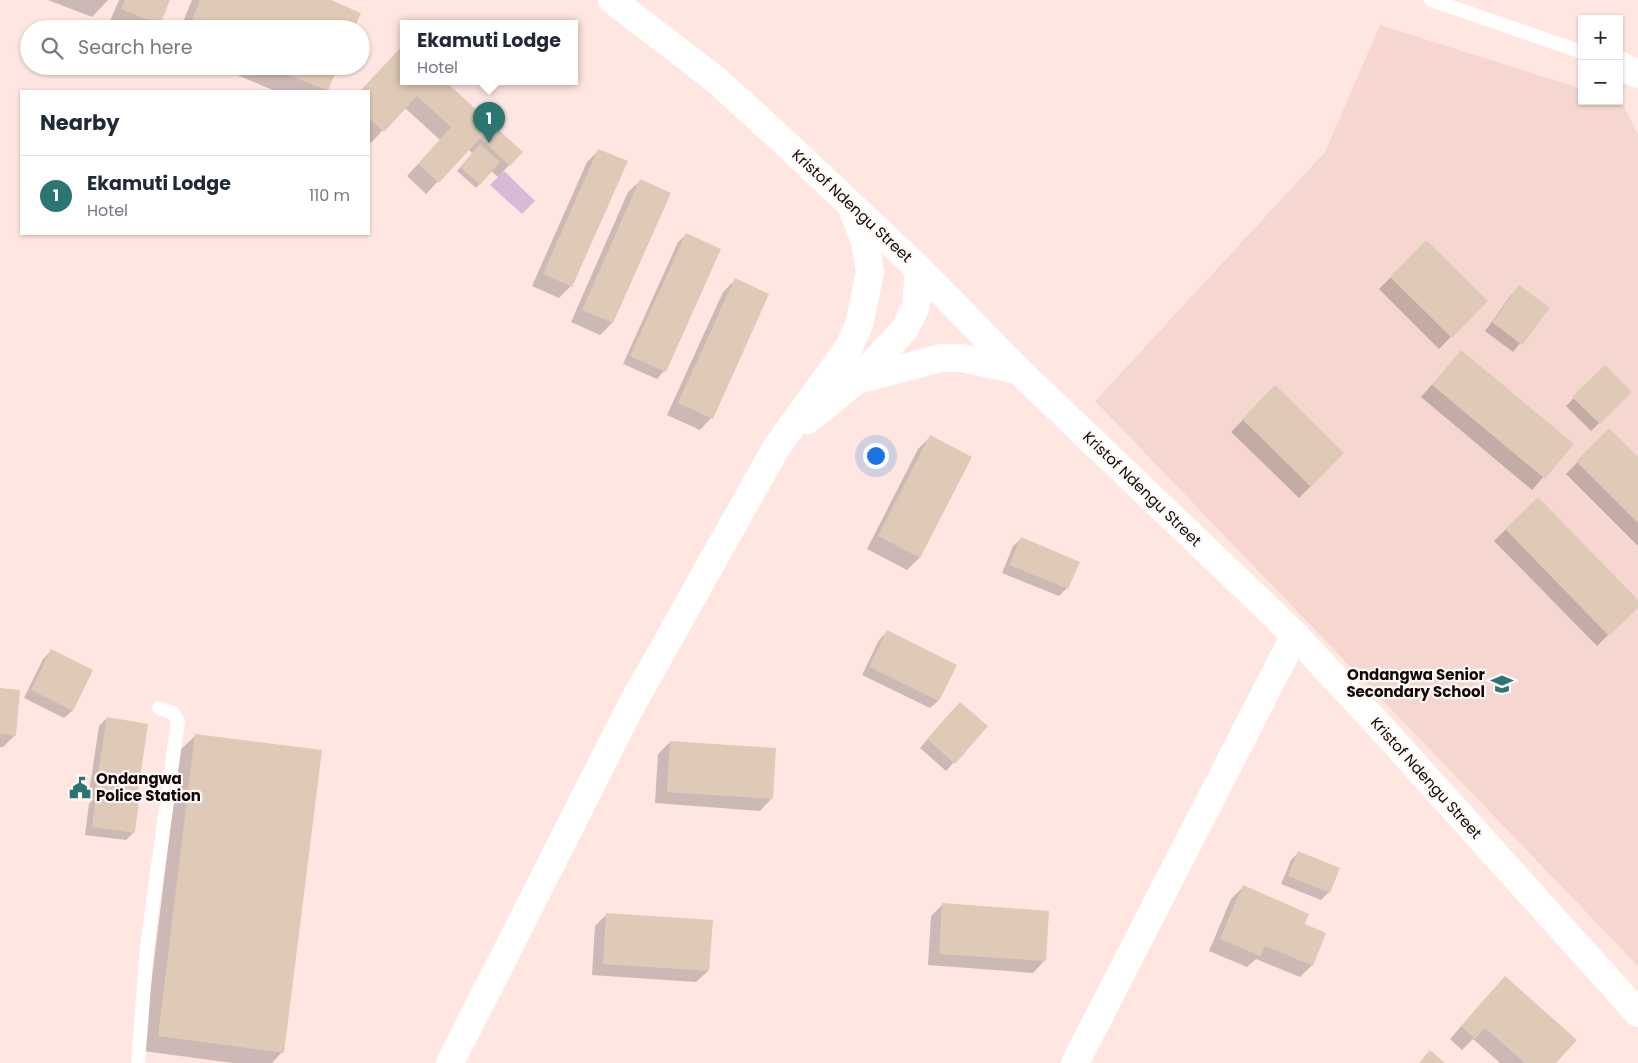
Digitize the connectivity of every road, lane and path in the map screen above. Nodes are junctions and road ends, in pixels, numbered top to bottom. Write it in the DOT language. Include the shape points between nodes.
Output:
graph roads {
  1 [pos="612,0"];
  2 [pos="1431,0"];
  3 [pos="1578,51"];
  4 [pos="1623,67"];
  5 [pos="1638,74"];
  6 [pos="851,205"];
  7 [pos="919,269"];
  8 [pos="1018,370"];
  9 [pos="857,380"];
  10 [pos="776,448"];
  11 [pos="1295,635"];
  12 [pos="159,708"];
  13 [pos="1638,1013"];
  14 [pos="138,1063"];
  15 [pos="450,1063"];
  16 [pos="1076,1063"];
  1 -- 6 [label="street, Kristof Ndengu Street" via="715,79"];
  2 -- 3 [label="lane"];
  4 -- 5 [label="street"];
  6 -- 7 [label="street, Kristof Ndengu Street"];
  6 -- 10 [label="street" via="865,241 870,272 859,325 849,347"];
  7 -- 8 [label="street, Kristof Ndengu Street"];
  7 -- 9 [label="street" via="916,306 905,329"];
  8 -- 9 [label="street" via="962,358 940,358"];
  8 -- 11 [label="street, Kristof Ndengu Street"];
  9 -- 10 [label="street"];
  10 -- 15 [label="street" via="630,708"];
  11 -- 13 [label="street, Kristof Ndengu Street"];
  11 -- 16 [label="street"];
  12 -- 14 [label="lane" via="173,713 178,721 147,946"];
}
